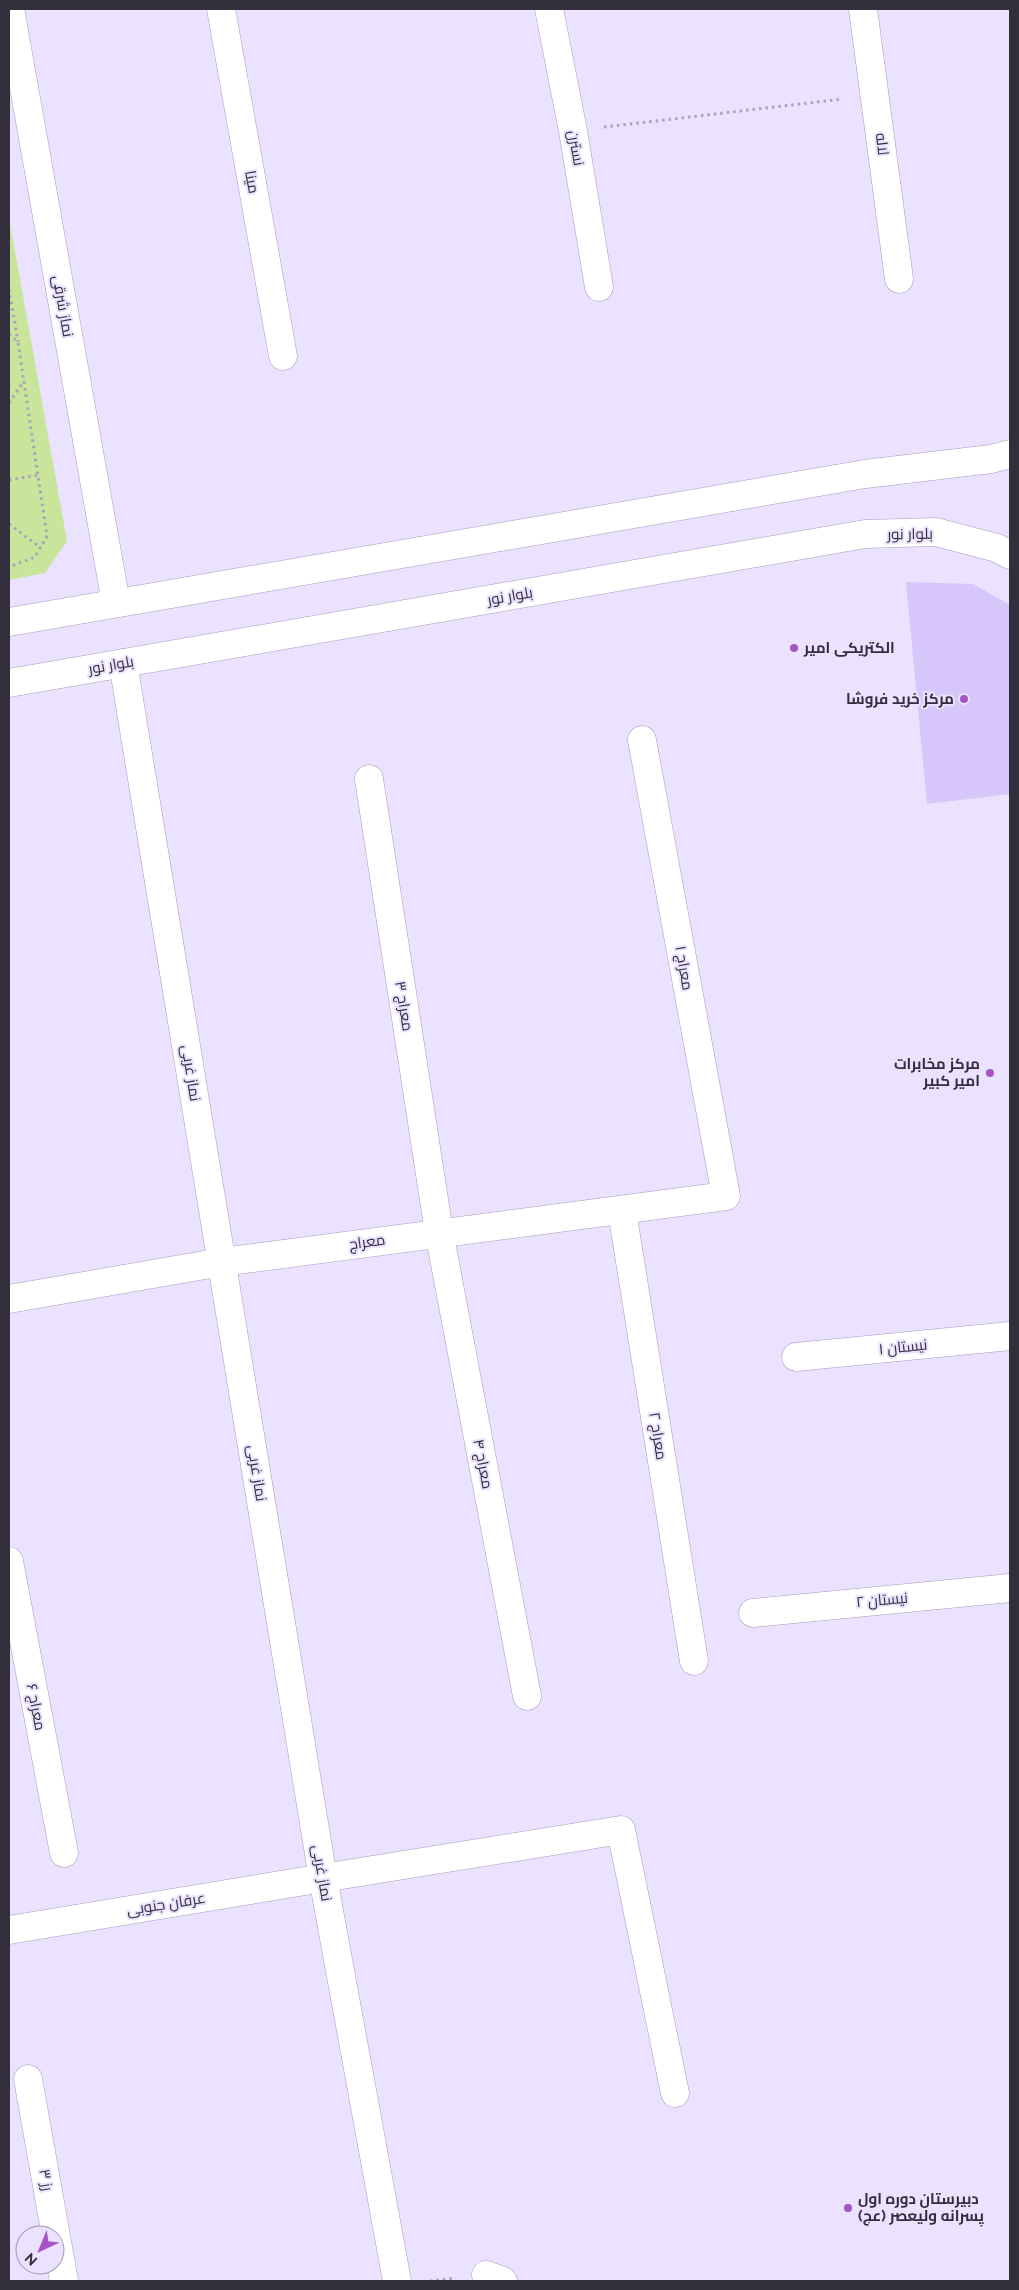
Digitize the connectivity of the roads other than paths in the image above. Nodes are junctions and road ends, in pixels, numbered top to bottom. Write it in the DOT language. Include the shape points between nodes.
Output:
graph roads {
  1 [pos="10,9"];
  2 [pos="221,9"];
  3 [pos="549,9"];
  4 [pos="863,9"];
  5 [pos="900,279"];
  6 [pos="599,287"];
  7 [pos="283,356"];
  8 [pos="1010,454"];
  9 [pos="975,461"];
  10 [pos="1010,468"];
  11 [pos="1010,536"];
  12 [pos="980,544"];
  13 [pos="1010,555"];
  14 [pos="116,603"];
  15 [pos="9,622"];
  16 [pos="123,663"];
  17 [pos="9,683"];
  18 [pos="642,740"];
  19 [pos="369,779"];
  20 [pos="726,1196"];
  21 [pos="622,1211"];
  22 [pos="439,1232"];
  23 [pos="222,1262"];
  24 [pos="9,1300"];
  25 [pos="1010,1336"];
  26 [pos="796,1357"];
  27 [pos="9,1561"];
  28 [pos="1010,1588"];
  29 [pos="753,1613"];
  30 [pos="694,1661"];
  31 [pos="527,1696"];
  32 [pos="64,1853"];
  33 [pos="323,1878"];
  34 [pos="9,1930"];
  35 [pos="28,2079"];
  36 [pos="675,2093"];
  37 [pos="64,2281"];
  38 [pos="397,2281"];
  1 -- 14 [label="street, نماز شرقی"];
  2 -- 7 [label="street, مینا"];
  3 -- 6 [label="street, نسترن" via="574,131"];
  4 -- 5 [label="street, لاله"];
  8 -- 9 [label="street"];
  9 -- 10 [label="street"];
  9 -- 14 [label="street" via="865,474"];
  11 -- 12 [label="street" via="999,543"];
  12 -- 13 [label="street, بلوار نور"];
  12 -- 16 [label="street, بلوار نور" via="936,532 865,534"];
  14 -- 15 [label="street"];
  16 -- 17 [label="street, بلوار نور"];
  16 -- 23 [label="street, نماز غربی"];
  18 -- 20 [label="street, معراج ۱"];
  19 -- 22 [label="street, معراج ۳"];
  20 -- 21 [label="street, معراج"];
  21 -- 22 [label="street, معراج"];
  21 -- 30 [label="street, معراج ۲"];
  22 -- 23 [label="street, معراج"];
  22 -- 31 [label="street, معراج ۴"];
  23 -- 24 [label="street, معراج"];
  23 -- 33 [label="street, نماز غربی"];
  25 -- 26 [label="street, نیستان ۱"];
  27 -- 32 [label="street, معراج ۶"];
  28 -- 29 [label="street, نیستان ۲"];
  33 -- 34 [label="street, عرفان جنوبی"];
  33 -- 36 [label="street, عرفان جنوبی" via="621,1830"];
  33 -- 38 [label="street, نماز غربی"];
  35 -- 37 [label="street, رز ۳"];
}
